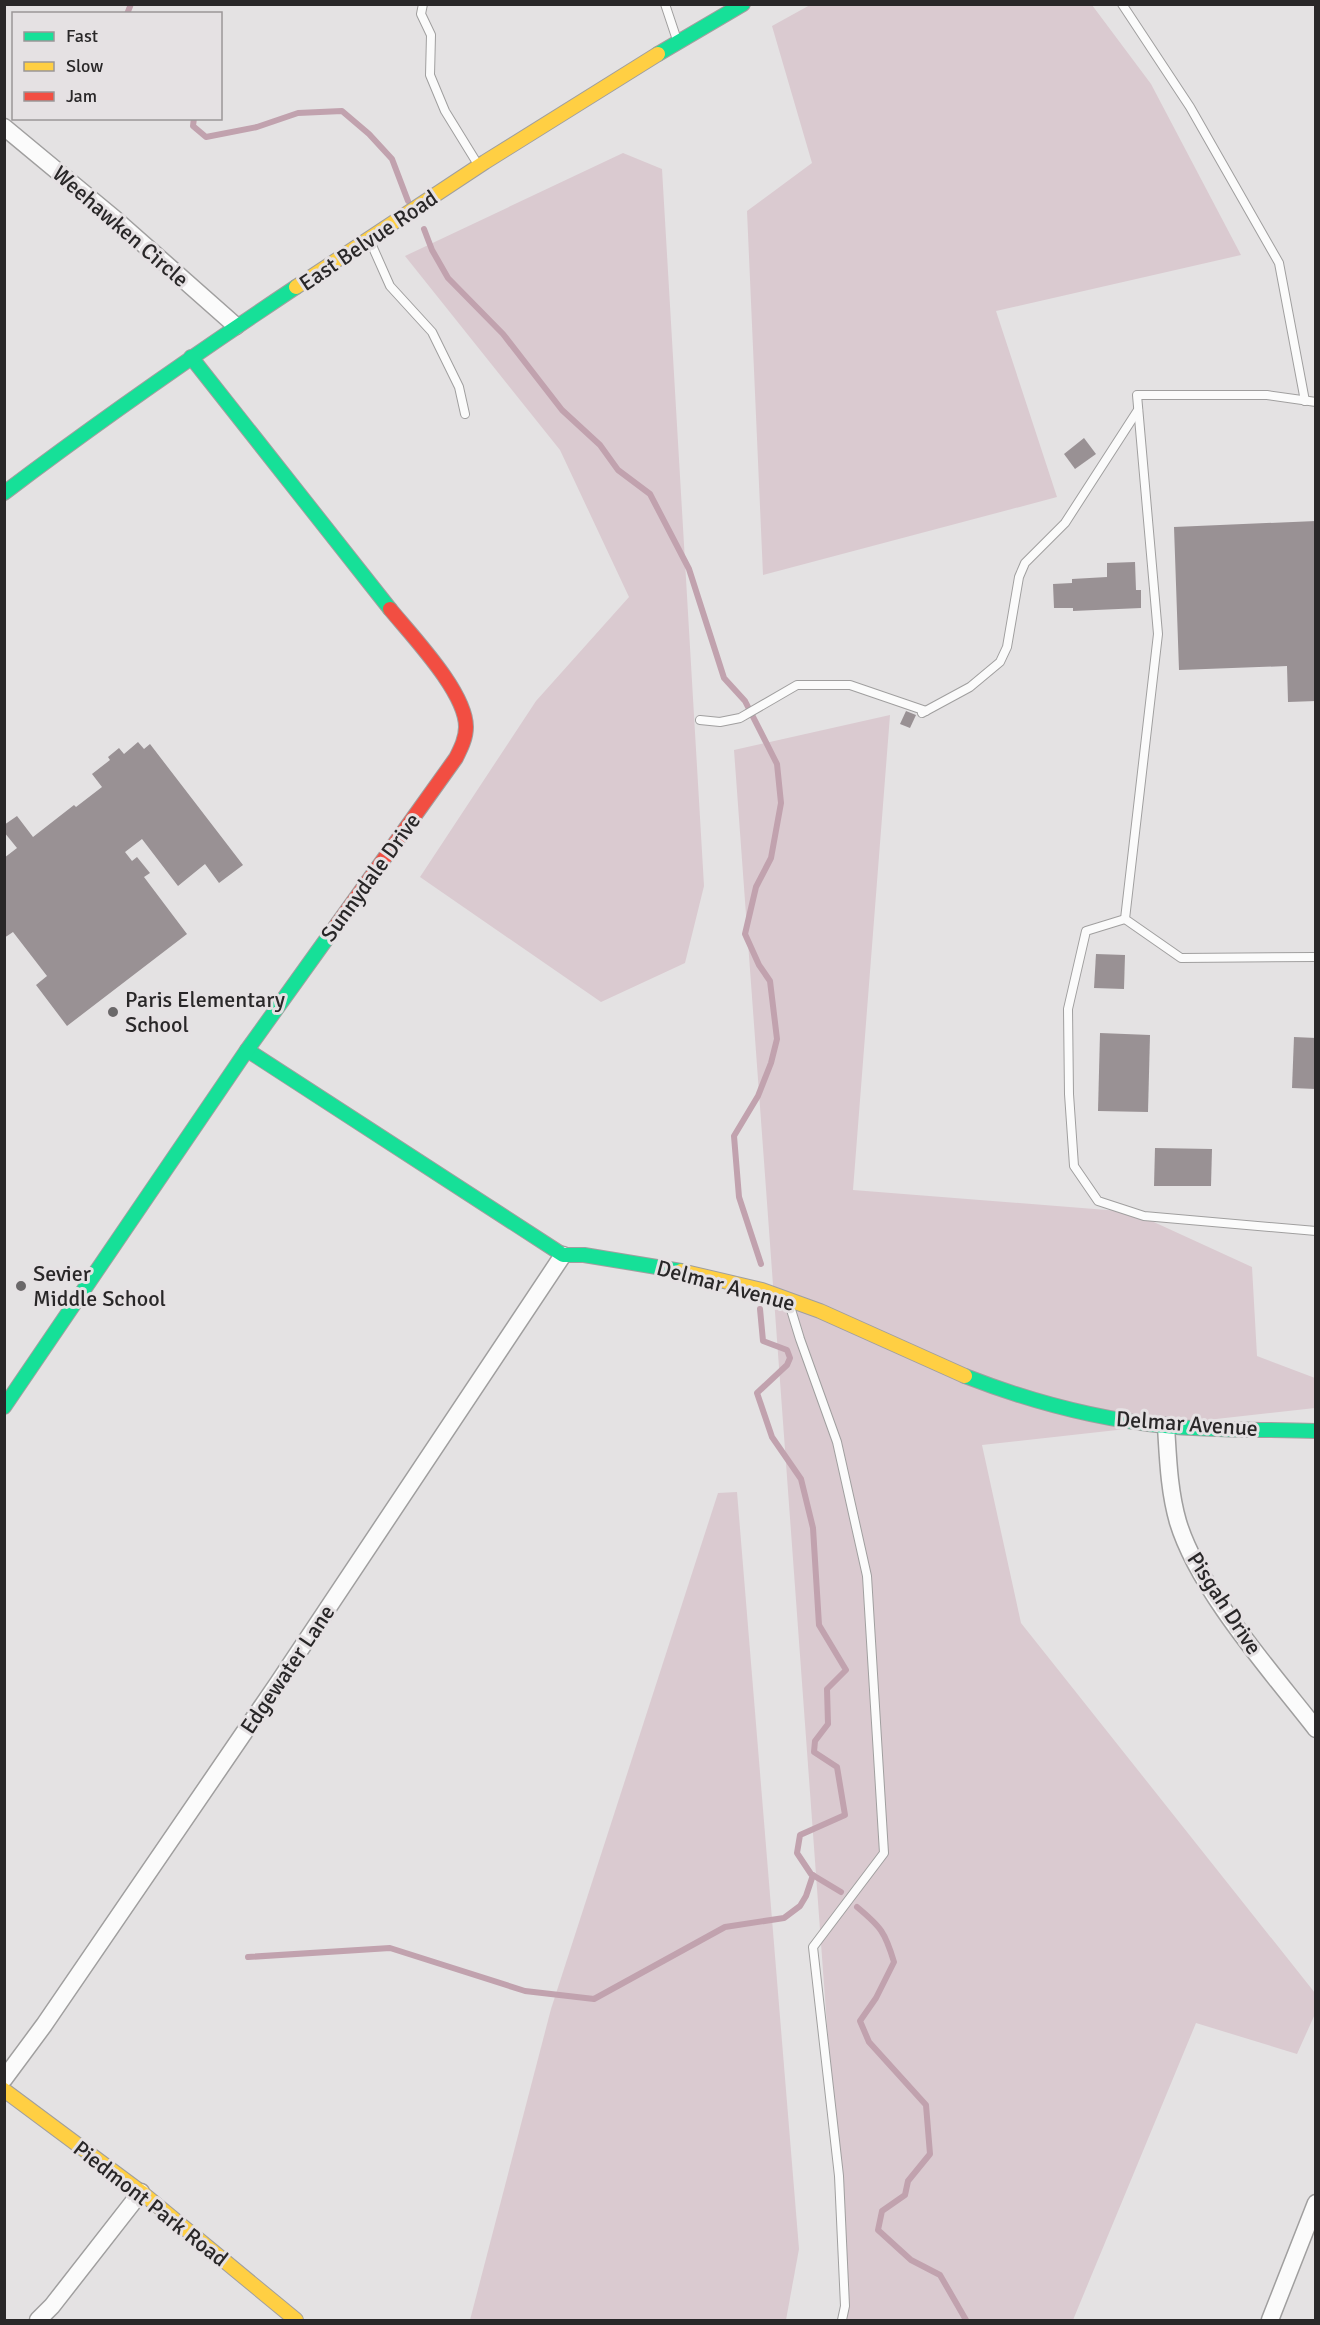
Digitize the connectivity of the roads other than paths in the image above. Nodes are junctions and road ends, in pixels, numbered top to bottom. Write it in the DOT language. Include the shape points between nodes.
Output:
graph roads {
  1 [pos="423,4"];
  2 [pos="665,4"];
  3 [pos="743,4"];
  4 [pos="1122,4"];
  5 [pos="678,43"];
  6 [pos="4,127"];
  7 [pos="478,166"];
  8 [pos="369,240"];
  9 [pos="236,326"];
  10 [pos="191,357"];
  11 [pos="1305,400"];
  12 [pos="1316,402"];
  13 [pos="1138,410"];
  14 [pos="465,414"];
  15 [pos="4,493"];
  16 [pos="700,720"];
  17 [pos="1125,919"];
  18 [pos="1316,957"];
  19 [pos="247,1050"];
  20 [pos="1316,1231"];
  21 [pos="563,1255"];
  22 [pos="788,1299"];
  23 [pos="4,1407"];
  24 [pos="1166,1426"];
  25 [pos="1316,1431"];
  26 [pos="1316,1729"];
  27 [pos="4,2079"];
  28 [pos="4,2090"];
  29 [pos="141,2192"];
  30 [pos="1316,2203"];
  31 [pos="38,2320"];
  32 [pos="296,2320"];
  33 [pos="842,2320"];
  34 [pos="1270,2320"];
  1 -- 7 [label="lane" via="421,14 431,35 430,75 445,111"];
  2 -- 5 [label="lane"];
  3 -- 5 [label="street, East Belvue Road"];
  4 -- 11 [label="lane" via="1190,107 1279,263"];
  5 -- 7 [label="street, East Belvue Road"];
  6 -- 9 [label="street, Weehawken Circle"];
  7 -- 8 [label="street, East Belvue Road"];
  8 -- 9 [label="street, East Belvue Road"];
  8 -- 14 [label="lane" via="390,286 432,332 459,387"];
  9 -- 10 [label="street, East Belvue Road"];
  10 -- 15 [label="street, East Belvue Road"];
  10 -- 19 [label="street, Sunnydale Drive" via="444,677 460,703 467,728 464,746 456,758"];
  11 -- 12 [label="lane"];
  11 -- 13 [label="lane" via="1267,395 1137,395"];
  13 -- 16 [label="lane" via="1065,524 1025,563 1007,647 1000,662 970,687 924,712 850,685 797,685 740,718"];
  13 -- 17 [label="lane" via="1158,634"];
  17 -- 18 [label="lane" via="1181,958"];
  17 -- 20 [label="lane" via="1086,931 1068,1009 1074,1166 1098,1201 1144,1216"];
  19 -- 21 [label="street"];
  19 -- 23 [label="street, Sunnydale Drive"];
  21 -- 22 [label="street, Delmar Avenue" via="666,1268"];
  21 -- 27 [label="street, Edgewater Lane" via="278,1683"];
  22 -- 24 [label="street, Delmar Avenue" via="1009,1393 1096,1416"];
  22 -- 33 [label="lane" via="837,1442 867,1576 884,1853 813,1947 839,2176 845,2306"];
  24 -- 25 [label="street, Delmar Avenue"];
  24 -- 26 [label="street, Pisgah Drive" via="1175,1510 1196,1564 1234,1622"];
  28 -- 29 [label="street, Piedmont Park Road"];
  29 -- 31 [label="street"];
  29 -- 32 [label="street, Piedmont Park Road"];
  30 -- 34 [label="street"];
}
